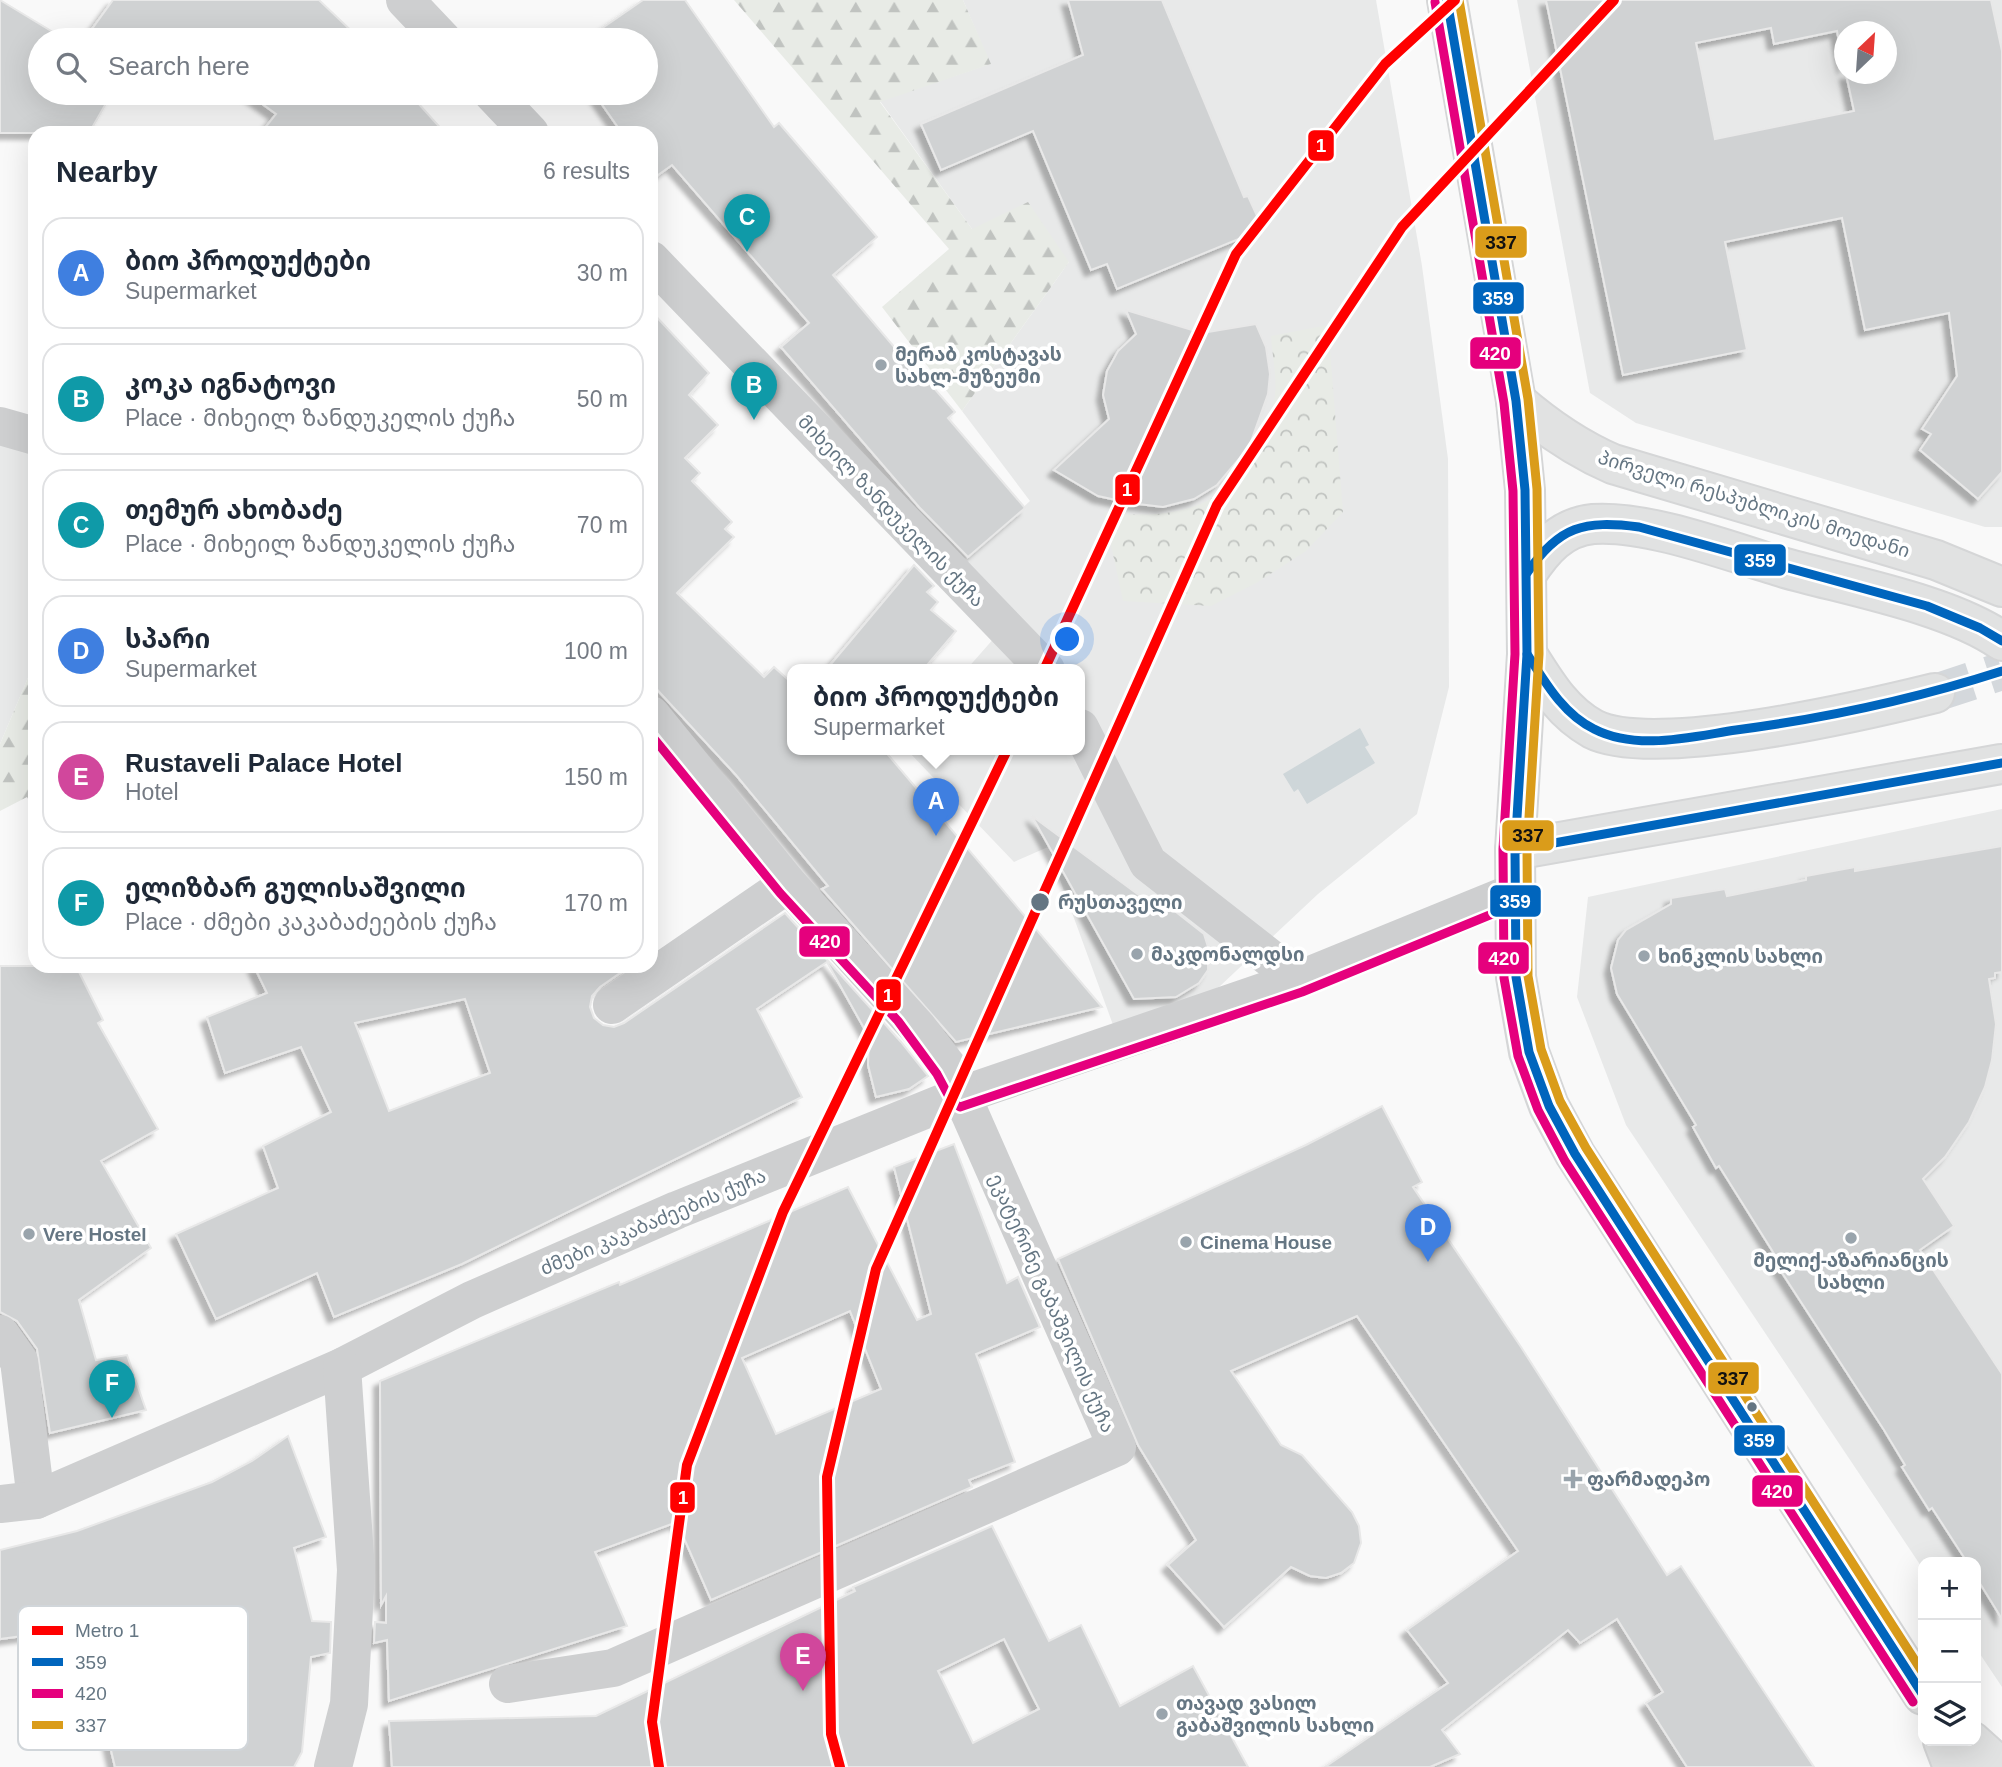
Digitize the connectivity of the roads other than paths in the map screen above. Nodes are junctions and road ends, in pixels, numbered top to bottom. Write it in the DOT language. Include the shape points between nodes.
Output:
graph roads {
  1 [pos="405,0"];
  2 [pos="1447,0"];
  3 [pos="432,28"];
  4 [pos="503,105"];
  5 [pos="523,126"];
  6 [pos="658,267"];
  7 [pos="1516,401"];
  8 [pos="0,426"];
  9 [pos="28,434"];
  10 [pos="1527,573"];
  11 [pos="2002,587"];
  12 [pos="2002,641"];
  13 [pos="1527,654"];
  14 [pos="1040,664"];
  15 [pos="1935,693"];
  16 [pos="658,724"];
  17 [pos="1085,738"];
  18 [pos="2001,764"];
  19 [pos="1515,850"];
  20 [pos="788,884"];
  21 [pos="1514,892"];
  22 [pos="1298,980"];
  23 [pos="612,1005"];
  24 [pos="962,1096"];
  25 [pos="0,1334"];
  26 [pos="342,1367"];
  27 [pos="18,1502"];
  28 [pos="508,1684"];
  29 [pos="1918,1687"];
  30 [pos="1944,1746"];
  31 [pos="1977,1746"];
  32 [pos="333,1767"];
  33 [pos="1953,1767"];
  34 [pos="2000,1767"];
  1 -- 3 [label="street"];
  2 -- 7 [label="main road"];
  4 -- 5 [label="street"];
  6 -- 14 [label="street, მიხეილ ზანდუკელის ქუჩა"];
  7 -- 10 [label="main road"];
  7 -- 11 [label="main road, პირველი რესპუბლიკის მოედანი" via="1559,436 1613,464 1936,560"];
  8 -- 9 [label="street"];
  10 -- 12 [label="main road" via="1546,545 1566,533 1591,524 1618,524 1923,607"];
  10 -- 13 [label="main road"];
  13 -- 15 [label="main road" via="1571,715 1596,730 1632,739 1670,739 1784,724"];
  13 -- 19 [label="main road"];
  16 -- 20 [label="street"];
  17 -- 22 [label="street" via="1148,863"];
  18 -- 19 [label="main road"];
  19 -- 21 [label="main road"];
  20 -- 23 [label="street"];
  20 -- 24 [label="street" via="918,1028 951,1071"];
  21 -- 22 [label="street, ძმები კაკაბაძეების ქუჩა"];
  21 -- 29 [label="main road" via="1521,1014 1549,1106 1575,1154"];
  22 -- 24 [label="street, ძმები კაკაბაძეების ქუჩა"];
  24 -- 26 [label="street, ძმები კაკაბაძეების ქუჩა" via="677,1210 472,1300"];
  24 -- 28 [label="street, ეკატერინე გაბაშვილის ქუჩა" via="1116,1447 613,1668"];
  25 -- 27 [label="street" via="19,1361"];
  26 -- 27 [label="street, ძმები კაკაბაძეების ქუჩა"];
  26 -- 32 [label="street" via="356,1570 349,1704"];
  30 -- 33 [label="main road"];
  31 -- 34 [label="main road"];
}
